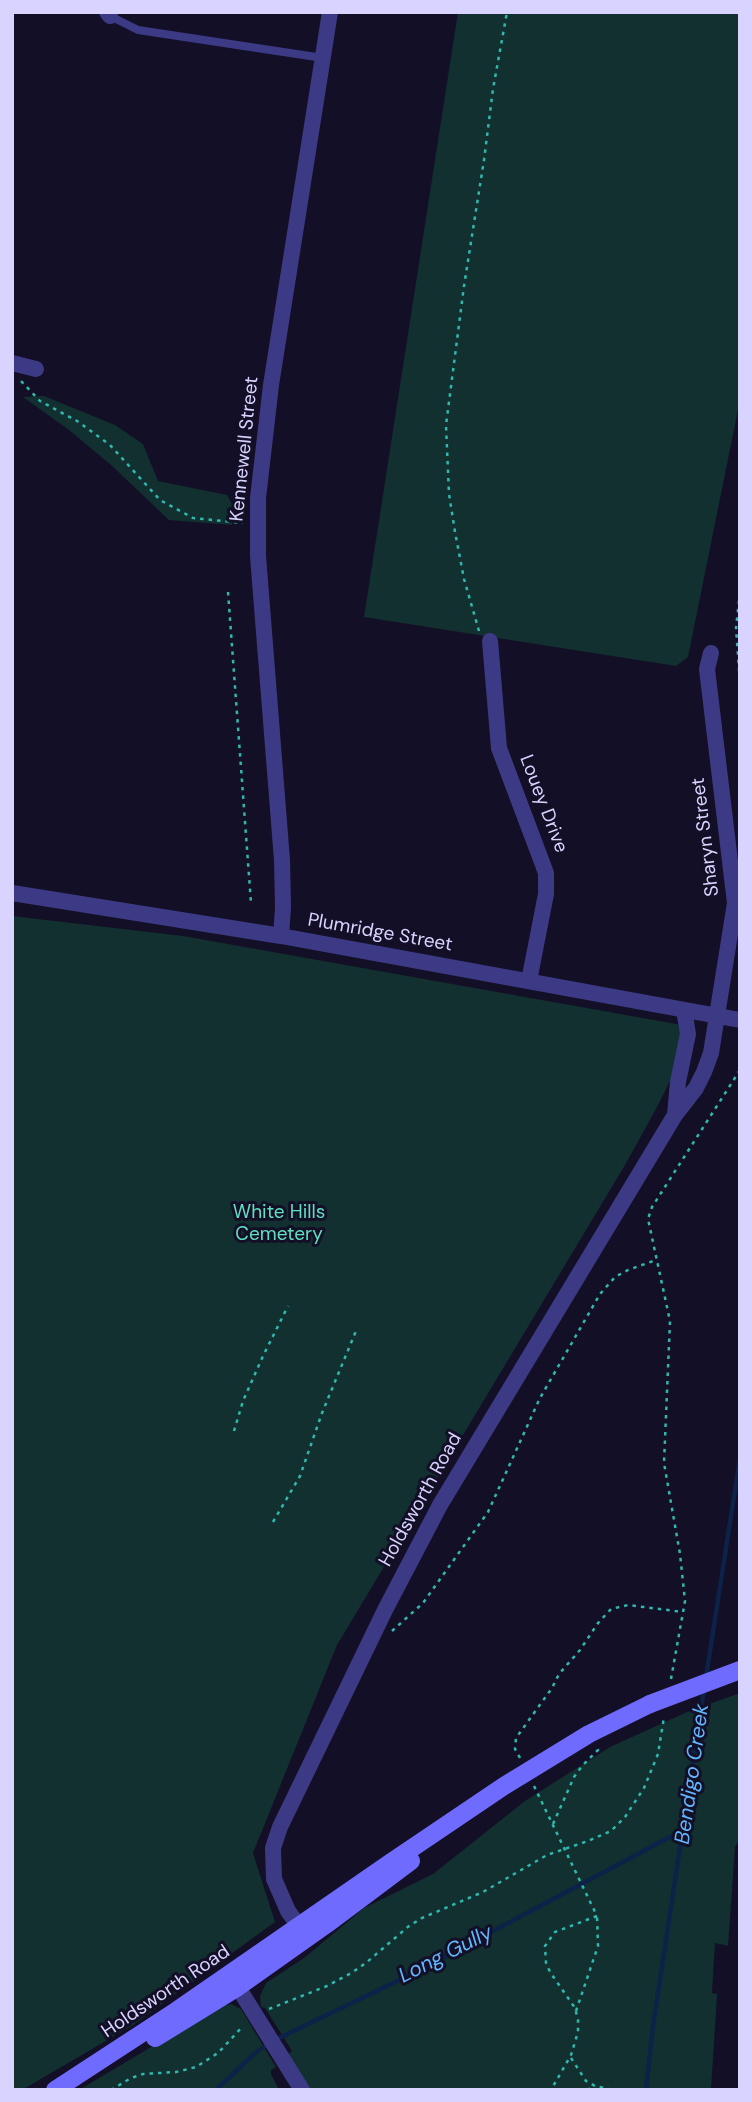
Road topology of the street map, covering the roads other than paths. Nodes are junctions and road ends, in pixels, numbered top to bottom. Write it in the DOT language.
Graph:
graph roads {
  1 [pos="330,12"];
  2 [pos="108,14"];
  3 [pos="323,58"];
  4 [pos="15,364"];
  5 [pos="36,369"];
  6 [pos="485,638"];
  7 [pos="711,653"];
  8 [pos="12,893"];
  9 [pos="281,936"];
  10 [pos="529,981"];
  11 [pos="684,1010"];
  12 [pos="718,1017"];
  13 [pos="740,1020"];
  14 [pos="675,1115"];
  15 [pos="740,1670"];
  16 [pos="302,1932"];
  17 [pos="234,1980"];
  18 [pos="57,2090"];
  19 [pos="302,2090"];
  1 -- 3 [label="street, Kennewell Street"];
  2 -- 3 [label="lane"];
  3 -- 9 [label="street, Kennewell Street"];
  4 -- 5 [label="street"];
  6 -- 10 [label="street, Louey Drive"];
  7 -- 12 [label="street, Sharyn Street"];
  8 -- 9 [label="street, Plumridge Street"];
  9 -- 10 [label="street, Plumridge Street"];
  10 -- 11 [label="street, Plumridge Street"];
  11 -- 12 [label="street, Plumridge Street"];
  11 -- 14 [label="street, Holdsworth Road"];
  12 -- 13 [label="street, Plumridge Street"];
  12 -- 14 [label="street, Holdsworth Road"];
  14 -- 16 [label="street, Holdsworth Road"];
  15 -- 16 [label="main road, Holdsworth Road, bridge"];
  16 -- 17 [label="main road, Holdsworth Road"];
  17 -- 18 [label="main road, Holdsworth Road"];
  17 -- 19 [label="street"];
}
